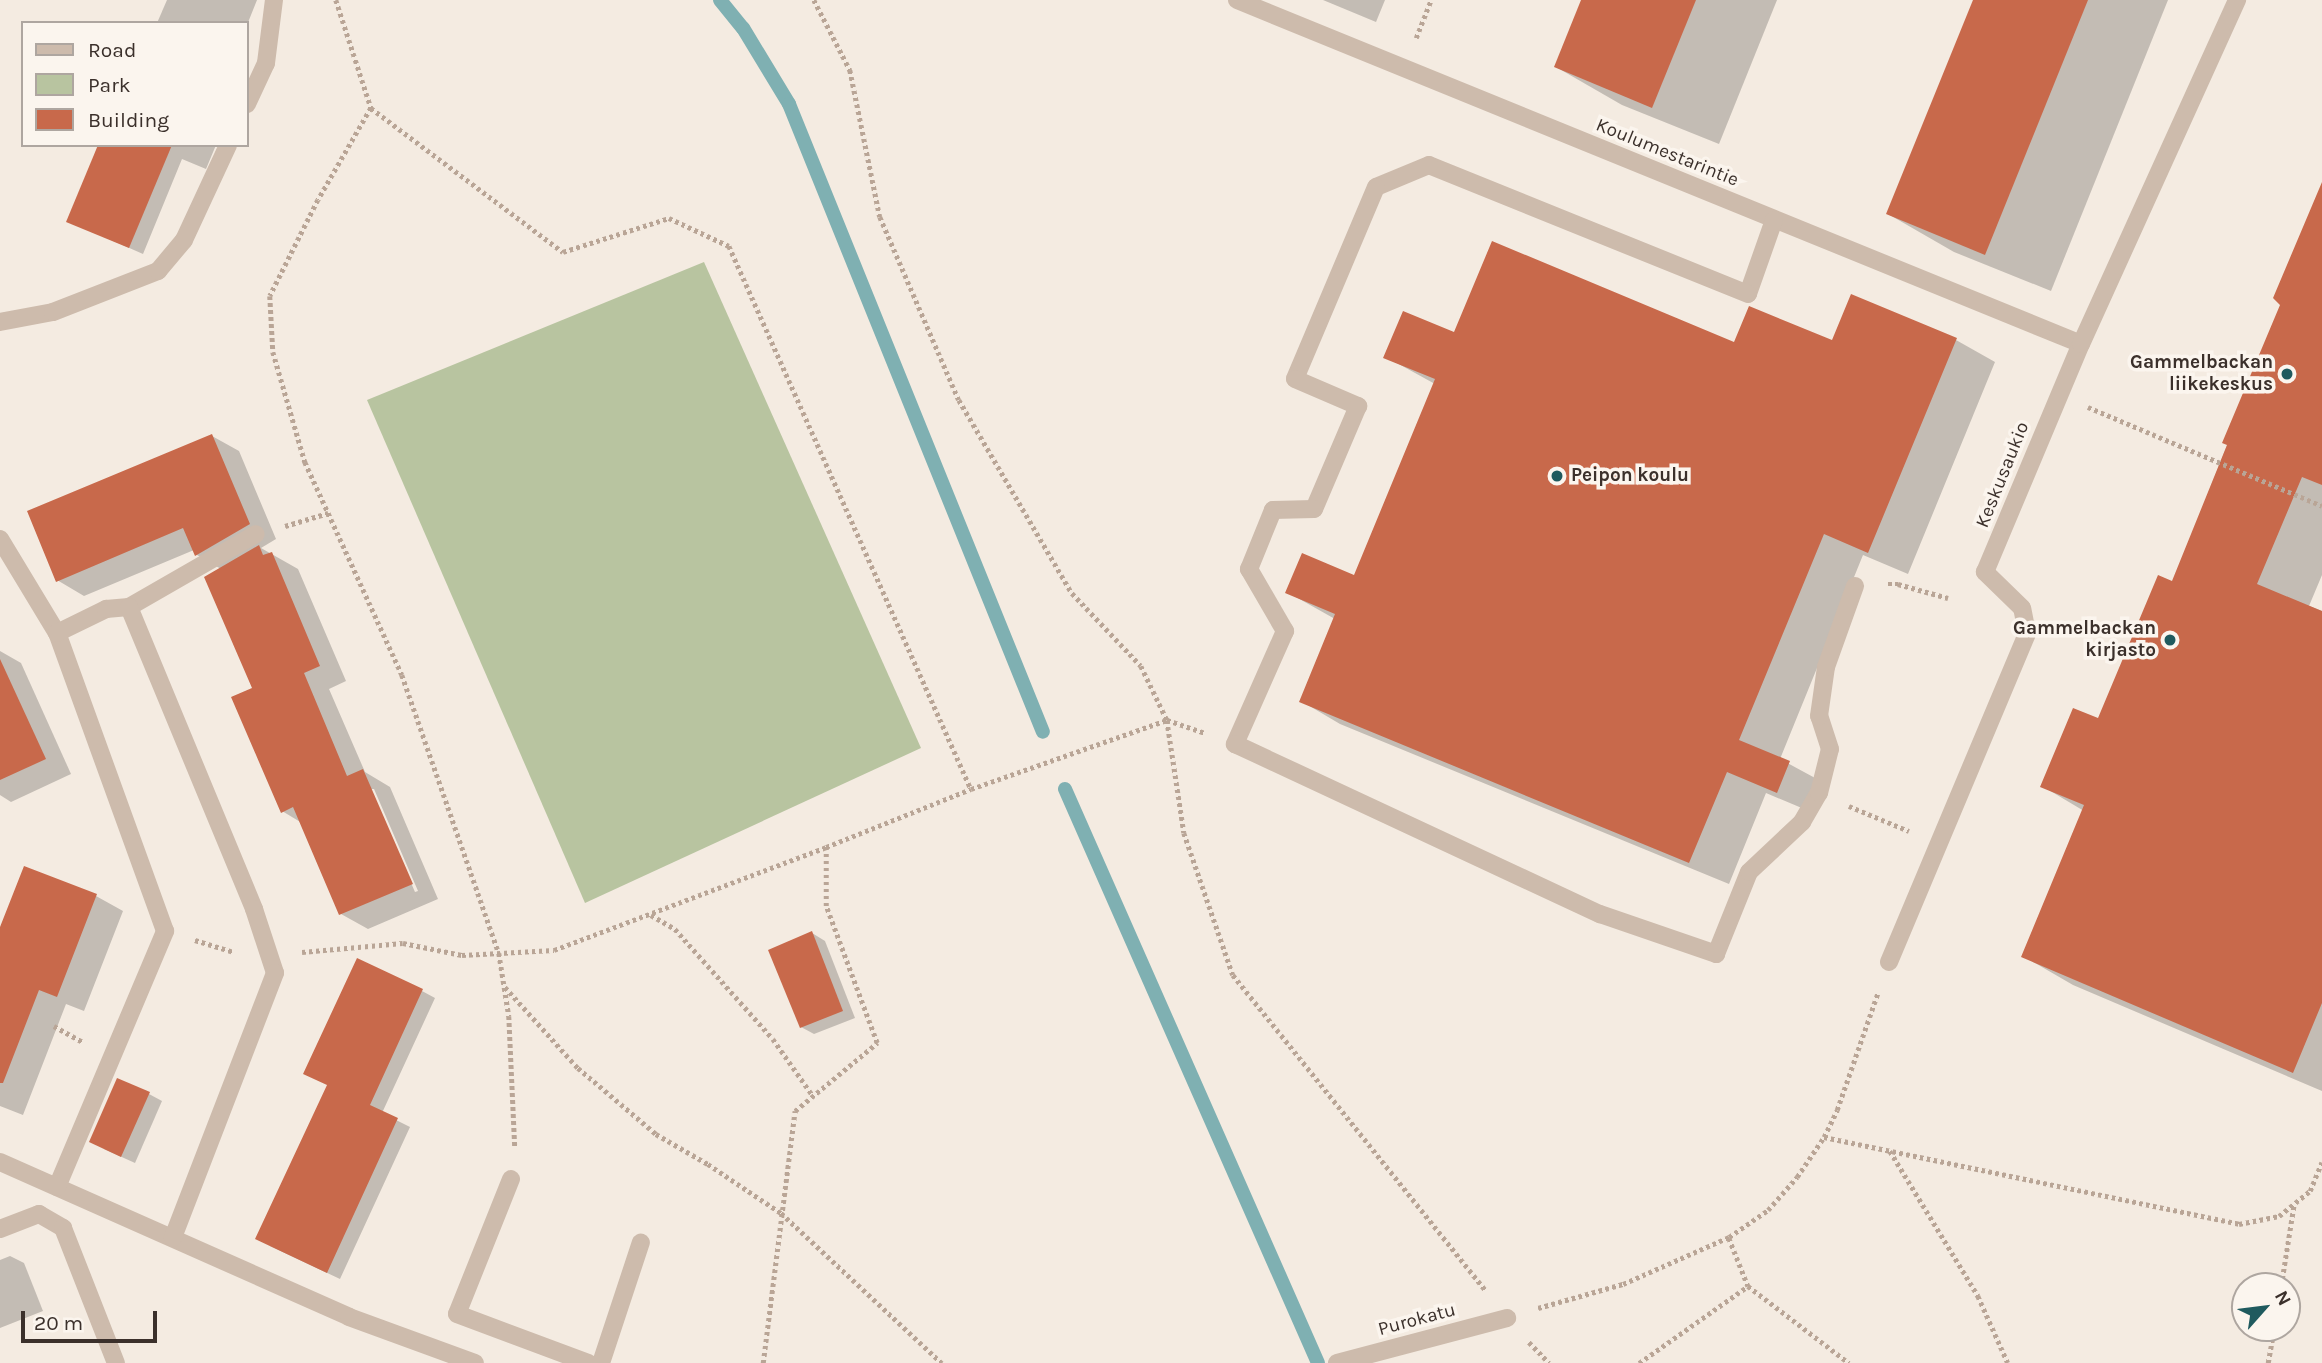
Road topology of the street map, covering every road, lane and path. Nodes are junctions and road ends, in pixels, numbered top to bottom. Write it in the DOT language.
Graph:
graph roads {
  1 [pos="274,0"];
  2 [pos="336,0"];
  3 [pos="814,0"];
  4 [pos="1237,0"];
  5 [pos="1431,0"];
  6 [pos="2238,0"];
  7 [pos="1403,68"];
  8 [pos="248,102"];
  9 [pos="371,108"];
  10 [pos="227,147"];
  11 [pos="1774,220"];
  12 [pos="0,321"];
  13 [pos="2081,344"];
  14 [pos="2059,394"];
  15 [pos="2322,506"];
  16 [pos="328,513"];
  17 [pos="256,534"];
  18 [pos="0,539"];
  19 [pos="1855,586"];
  20 [pos="1948,598"];
  21 [pos="129,607"];
  22 [pos="57,634"];
  23 [pos="1167,720"];
  24 [pos="1235,744"];
  25 [pos="971,789"];
  26 [pos="1819,793"];
  27 [pos="1937,842"];
  28 [pos="826,847"];
  29 [pos="651,915"];
  30 [pos="165,931"];
  31 [pos="499,953"];
  32 [pos="1889,962"];
  33 [pos="271,963"];
  34 [pos="505,986"];
  35 [pos="813,1096"];
  36 [pos="1824,1137"];
  37 [pos="1890,1151"];
  38 [pos="0,1162"];
  39 [pos="2322,1162"];
  40 [pos="511,1179"];
  41 [pos="57,1187"];
  42 [pos="2294,1203"];
  43 [pos="780,1213"];
  44 [pos="0,1229"];
  45 [pos="1729,1237"];
  46 [pos="173,1238"];
  47 [pos="640,1242"];
  48 [pos="2283,1272"];
  49 [pos="1748,1286"];
  50 [pos="1507,1318"];
  51 [pos="2272,1342"];
  52 [pos="116,1363"];
  53 [pos="475,1363"];
  54 [pos="588,1363"];
  55 [pos="601,1363"];
  56 [pos="763,1363"];
  57 [pos="942,1363"];
  58 [pos="1337,1363"];
  59 [pos="1549,1363"];
  60 [pos="1639,1363"];
  61 [pos="1849,1363"];
  62 [pos="2008,1363"];
  63 [pos="2268,1363"];
  1 -- 8 [label="street"];
  2 -- 9 [label="path"];
  3 -- 23 [label="path"];
  4 -- 7 [label="street, Koulumestarintie"];
  5 -- 7 [label="path"];
  6 -- 13 [label="street, Keskusaukio"];
  7 -- 11 [label="street, Koulumestarintie"];
  9 -- 16 [label="path"];
  9 -- 25 [label="path"];
  10 -- 12 [label="street"];
  11 -- 13 [label="street, Koulumestarintie"];
  11 -- 24 [label="street"];
  13 -- 14 [label="street, Keskusaukio"];
  14 -- 15 [label="path"];
  14 -- 27 [label="street, Keskusaukio"];
  16 -- 17 [label="path"];
  16 -- 31 [label="path"];
  17 -- 21 [label="street"];
  18 -- 22 [label="street"];
  19 -- 20 [label="path"];
  19 -- 26 [label="street"];
  21 -- 22 [label="street"];
  21 -- 33 [label="street"];
  22 -- 30 [label="street"];
  23 -- 24 [label="path"];
  23 -- 25 [label="path"];
  23 -- 50 [label="path"];
  24 -- 26 [label="street"];
  25 -- 28 [label="path"];
  26 -- 27 [label="path"];
  27 -- 32 [label="street, Keskusaukio"];
  28 -- 29 [label="path"];
  28 -- 35 [label="path"];
  29 -- 31 [label="path"];
  29 -- 35 [label="path"];
  30 -- 33 [label="path"];
  30 -- 41 [label="street"];
  31 -- 33 [label="path"];
  31 -- 34 [label="path"];
  32 -- 36 [label="path"];
  33 -- 46 [label="street"];
  34 -- 40 [label="path"];
  34 -- 43 [label="path"];
  35 -- 43 [label="path"];
  36 -- 37 [label="path"];
  36 -- 45 [label="path"];
  37 -- 42 [label="path"];
  37 -- 62 [label="path"];
  38 -- 41 [label="street"];
  39 -- 42 [label="path"];
  40 -- 54 [label="street"];
  41 -- 46 [label="street"];
  42 -- 48 [label="path"];
  43 -- 56 [label="path"];
  43 -- 57 [label="path"];
  44 -- 52 [label="street"];
  45 -- 49 [label="path"];
  45 -- 50 [label="path"];
  46 -- 53 [label="street"];
  47 -- 55 [label="street"];
  49 -- 60 [label="path"];
  49 -- 61 [label="path"];
  50 -- 58 [label="street, Purokatu"];
  50 -- 59 [label="path"];
  51 -- 63 [label="path"];
}
